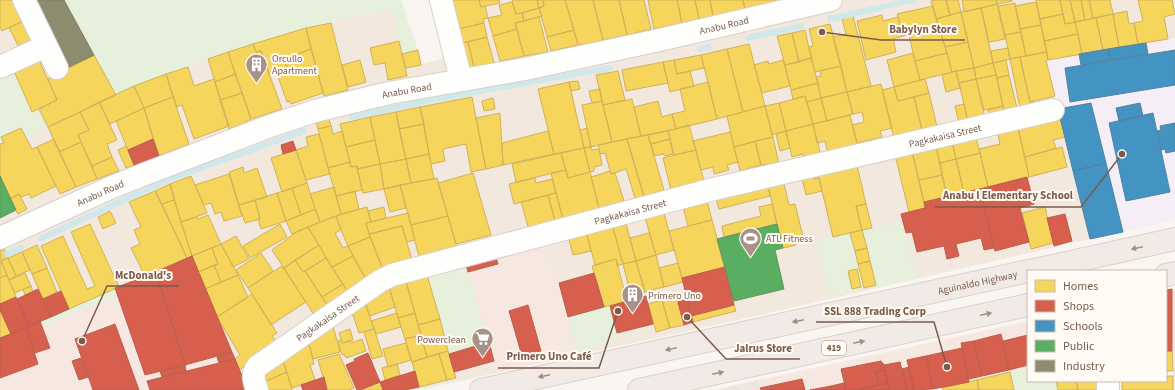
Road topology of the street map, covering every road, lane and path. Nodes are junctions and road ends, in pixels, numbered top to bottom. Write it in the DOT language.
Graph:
graph roads {
  1 [pos="24,0"];
  2 [pos="441,0"];
  3 [pos="831,0"];
  4 [pos="46,46"];
  5 [pos="0,67"];
  6 [pos="57,68"];
  7 [pos="461,80"];
  8 [pos="1053,110"];
  9 [pos="0,238"];
  10 [pos="1175,240"];
  11 [pos="1034,270"];
  12 [pos="1027,271"];
  13 [pos="1027,305"];
  14 [pos="257,390"];
  15 [pos="481,390"];
  16 [pos="639,390"];
  1 -- 4 [label="street"];
  2 -- 7 [label="street"];
  3 -- 7 [label="street, Anabu Road"];
  4 -- 5 [label="street"];
  4 -- 6 [label="street"];
  7 -- 9 [label="street, Anabu Road"];
  8 -- 14 [label="street, Pagkakaisa Street"];
  10 -- 11 [label="highway, Aguinaldo Highway, one-way"];
  12 -- 15 [label="highway, Aguinaldo Highway, one-way"];
  16 -- 13 [label="highway, 419, one-way"];
}
